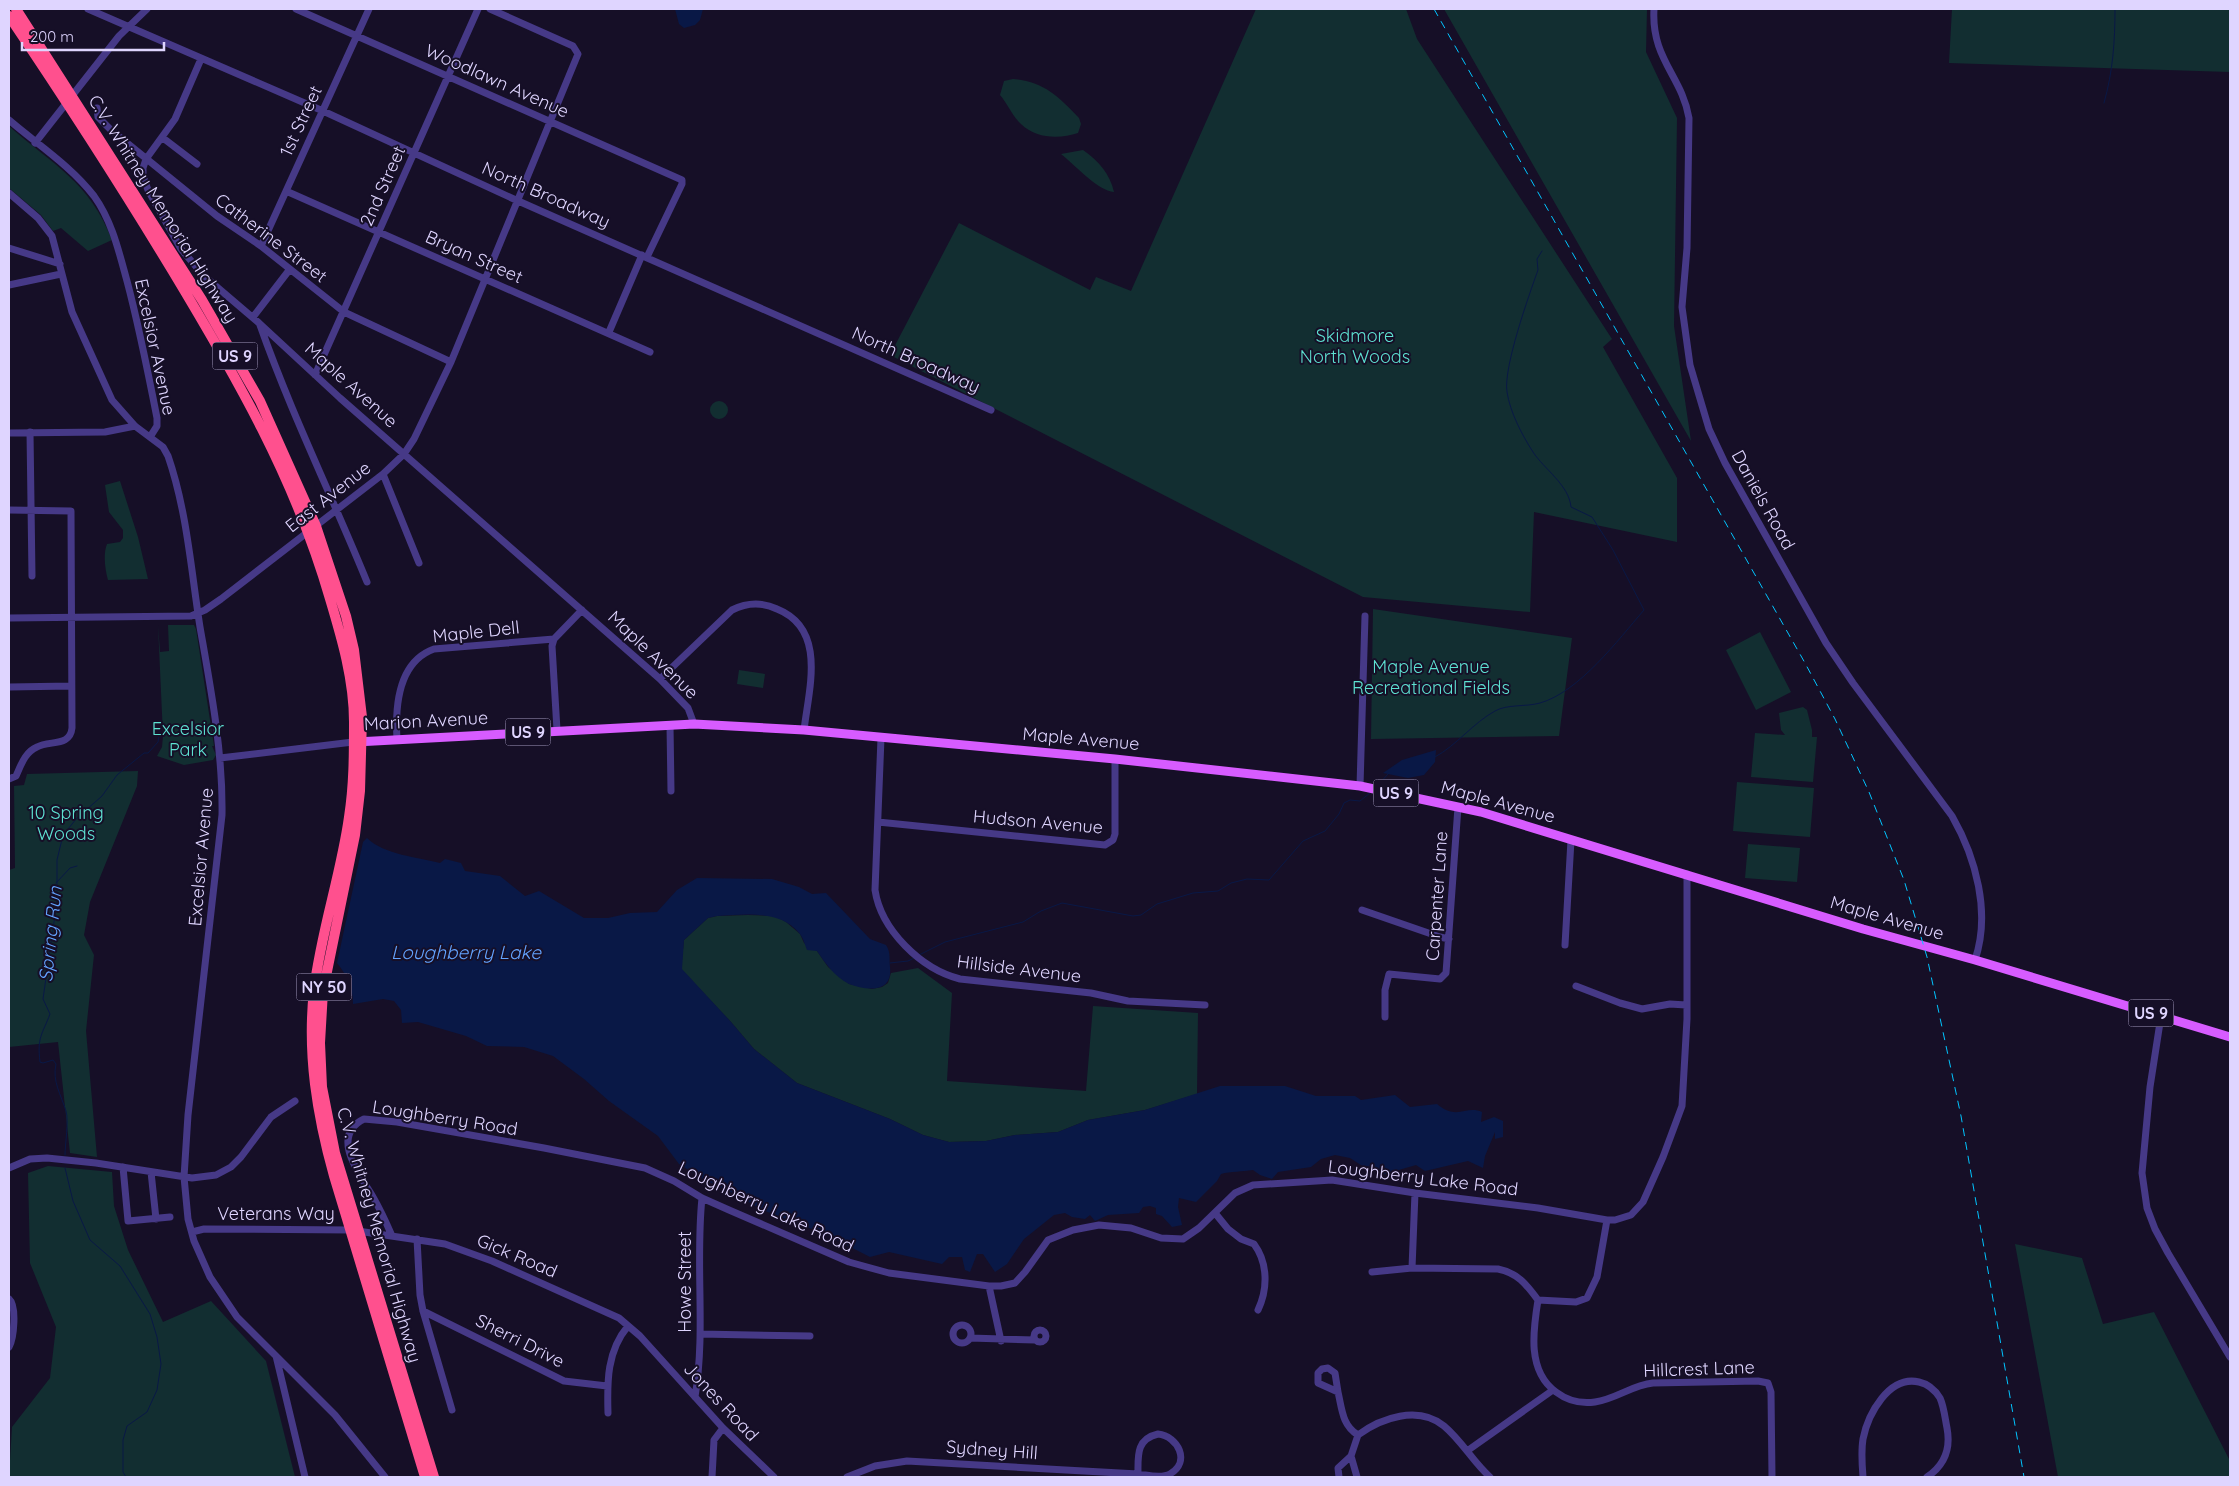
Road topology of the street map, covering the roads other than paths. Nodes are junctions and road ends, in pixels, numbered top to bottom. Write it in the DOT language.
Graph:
graph roads {
  1 [pos="16,9"];
  2 [pos="88,9"];
  3 [pos="148,9"];
  4 [pos="296,9"];
  5 [pos="369,9"];
  6 [pos="478,9"];
  7 [pos="490,9"];
  8 [pos="1654,9"];
  9 [pos="9,16"];
  10 [pos="128,27"];
  11 [pos="358,35"];
  12 [pos="202,59"];
  13 [pos="449,75"];
  14 [pos="70,101"];
  15 [pos="97,108"];
  16 [pos="323,111"];
  17 [pos="9,120"];
  18 [pos="549,122"];
  19 [pos="163,138"];
  20 [pos="35,143"];
  21 [pos="414,153"];
  22 [pos="146,159"];
  23 [pos="197,164"];
  24 [pos="286,190"];
  25 [pos="9,193"];
  26 [pos="516,200"];
  27 [pos="379,231"];
  28 [pos="261,246"];
  29 [pos="9,248"];
  30 [pos="645,256"];
  31 [pos="60,264"];
  32 [pos="290,269"];
  33 [pos="61,274"];
  34 [pos="485,277"];
  35 [pos="9,286"];
  36 [pos="344,312"];
  37 [pos="253,317"];
  38 [pos="259,323"];
  39 [pos="609,332"];
  40 [pos="650,352"];
  41 [pos="450,362"];
  42 [pos="315,375"];
  43 [pos="991,410"];
  44 [pos="135,426"];
  45 [pos="30,432"];
  46 [pos="9,433"];
  47 [pos="150,437"];
  48 [pos="404,454"];
  49 [pos="382,474"];
  50 [pos="338,509"];
  51 [pos="9,510"];
  52 [pos="31,510"];
  53 [pos="312,529"];
  54 [pos="419,563"];
  55 [pos="32,576"];
  56 [pos="367,582"];
  57 [pos="582,610"];
  58 [pos="199,613"];
  59 [pos="1365,616"];
  60 [pos="9,618"];
  61 [pos="72,618"];
  62 [pos="554,639"];
  63 [pos="660,679"];
  64 [pos="71,686"];
  65 [pos="9,687"];
  66 [pos="694,724"];
  67 [pos="670,725"];
  68 [pos="557,730"];
  69 [pos="804,730"];
  70 [pos="881,738"];
  71 [pos="397,739"];
  72 [pos="358,742"];
  73 [pos="220,758"];
  74 [pos="1115,759"];
  75 [pos="9,779"];
  76 [pos="1360,786"];
  77 [pos="671,791"];
  78 [pos="1458,806"];
  79 [pos="878,822"];
  80 [pos="1571,840"];
  81 [pos="1687,874"];
  82 [pos="1362,910"];
  83 [pos="1450,939"];
  84 [pos="1565,945"];
  85 [pos="1975,960"];
  86 [pos="1576,986"];
  87 [pos="1205,1005"];
  88 [pos="1686,1005"];
  89 [pos="2161,1016"];
  90 [pos="1385,1017"];
  91 [pos="2230,1037"];
  92 [pos="294,1101"];
  93 [pos="124,1167"];
  94 [pos="9,1168"];
  95 [pos="151,1172"];
  96 [pos="654,1172"];
  97 [pos="184,1177"];
  98 [pos="1415,1193"];
  99 [pos="702,1198"];
  100 [pos="1215,1213"];
  101 [pos="170,1217"];
  102 [pos="156,1219"];
  103 [pos="1607,1220"];
  104 [pos="356,1231"];
  105 [pos="192,1232"];
  106 [pos="392,1236"];
  107 [pos="417,1239"];
  108 [pos="1412,1268"];
  109 [pos="1372,1272"];
  110 [pos="989,1286"];
  111 [pos="10,1300"];
  112 [pos="1538,1300"];
  113 [pos="1258,1310"];
  114 [pos="423,1311"];
  115 [pos="628,1326"];
  116 [pos="700,1334"];
  117 [pos="810,1336"];
  118 [pos="970,1338"];
  119 [pos="1035,1340"];
  120 [pos="1001,1341"];
  121 [pos="648,1345"];
  122 [pos="9,1346"];
  123 [pos="276,1355"];
  124 [pos="2230,1357"];
  125 [pos="607,1386"];
  126 [pos="1554,1390"];
  127 [pos="1338,1392"];
  128 [pos="695,1397"];
  129 [pos="452,1410"];
  130 [pos="608,1413"];
  131 [pos="723,1428"];
  132 [pos="1358,1435"];
  133 [pos="1467,1451"];
  134 [pos="1350,1456"];
  135 [pos="1138,1474"];
  136 [pos="305,1477"];
  137 [pos="385,1477"];
  138 [pos="425,1477"];
  139 [pos="434,1477"];
  140 [pos="712,1477"];
  141 [pos="774,1477"];
  142 [pos="847,1477"];
  143 [pos="1340,1477"];
  144 [pos="1357,1477"];
  145 [pos="1490,1477"];
  146 [pos="1772,1477"];
  147 [pos="1863,1477"];
  148 [pos="1927,1477"];
  1 -- 14 [label="highway, C.V. Whitney Memorial Highway / US 9"];
  2 -- 10 [label="street, North Broadway"];
  3 -- 10 [label="street"];
  4 -- 11 [label="street, Woodlawn Avenue"];
  5 -- 11 [label="street, 1st Street"];
  6 -- 13 [label="street, 2nd Street"];
  7 -- 18 [label="street, East Avenue"];
  8 -- 85 [label="street, Daniels Road"];
  9 -- 14 [label="highway, C.V. Whitney Memorial Highway / US 9"];
  10 -- 12 [label="street, North Broadway"];
  10 -- 14 [label="street"];
  11 -- 13 [label="street, Woodlawn Avenue"];
  11 -- 16 [label="street, 1st Street"];
  12 -- 16 [label="street, North Broadway"];
  12 -- 19 [label="street"];
  13 -- 18 [label="street, Woodlawn Avenue"];
  13 -- 21 [label="street, 2nd Street"];
  14 -- 20 [label="street"];
  14 -- 53 [label="highway, C.V. Whitney Memorial Highway / US 9"];
  15 -- 22 [label="street, Catherine Street"];
  16 -- 21 [label="street, North Broadway"];
  16 -- 24 [label="street, 1st Street"];
  17 -- 20 [label="street"];
  18 -- 26 [label="street, East Avenue"];
  18 -- 30 [label="street, Woodlawn Avenue"];
  19 -- 22 [label="street"];
  19 -- 23 [label="street"];
  20 -- 47 [label="street, Excelsior Avenue"];
  21 -- 26 [label="street, North Broadway"];
  21 -- 27 [label="street, 2nd Street"];
  22 -- 28 [label="street, Catherine Street"];
  22 -- 37 [label="street, Maple Avenue"];
  24 -- 27 [label="street, Bryan Street"];
  24 -- 28 [label="street, 1st Street"];
  25 -- 31 [label="street"];
  26 -- 30 [label="street, North Broadway"];
  26 -- 34 [label="street, East Avenue"];
  27 -- 34 [label="street, Bryan Street"];
  27 -- 36 [label="street, 2nd Street"];
  28 -- 32 [label="street, Catherine Street"];
  29 -- 31 [label="street"];
  30 -- 39 [label="street"];
  30 -- 43 [label="street, North Broadway"];
  31 -- 33 [label="street"];
  32 -- 36 [label="street, Catherine Street"];
  32 -- 37 [label="street"];
  33 -- 35 [label="street"];
  33 -- 44 [label="street"];
  34 -- 39 [label="street, Bryan Street"];
  34 -- 41 [label="street, East Avenue"];
  36 -- 41 [label="street, Catherine Street"];
  36 -- 42 [label="street, 2nd Street"];
  37 -- 38 [label="street, Maple Avenue"];
  38 -- 42 [label="street, Maple Avenue"];
  38 -- 50 [label="street"];
  39 -- 40 [label="street, Bryan Street"];
  41 -- 48 [label="street, East Avenue"];
  42 -- 48 [label="street, Maple Avenue"];
  44 -- 45 [label="street"];
  44 -- 47 [label="street"];
  45 -- 46 [label="street"];
  45 -- 52 [label="street"];
  47 -- 58 [label="street, Excelsior Avenue"];
  48 -- 49 [label="street, East Avenue"];
  48 -- 57 [label="street, Maple Avenue"];
  49 -- 50 [label="street, East Avenue"];
  49 -- 54 [label="street"];
  50 -- 53 [label="street, East Avenue"];
  50 -- 56 [label="street"];
  51 -- 52 [label="street"];
  52 -- 55 [label="street"];
  52 -- 61 [label="street"];
  53 -- 58 [label="street, East Avenue"];
  53 -- 72 [label="highway, C.V. Whitney Memorial Highway / US 9"];
  57 -- 62 [label="street"];
  57 -- 63 [label="street, Maple Avenue"];
  58 -- 61 [label="street, East Avenue"];
  58 -- 73 [label="street, Excelsior Avenue"];
  59 -- 76 [label="street"];
  60 -- 61 [label="street, East Avenue"];
  61 -- 64 [label="street"];
  62 -- 68 [label="street"];
  62 -- 71 [label="street, Maple Dell"];
  63 -- 66 [label="street, Maple Avenue"];
  63 -- 69 [label="street"];
  64 -- 65 [label="street"];
  64 -- 75 [label="street"];
  66 -- 67 [label="main road, Marion Avenue / US 9"];
  66 -- 69 [label="main road, Maple Avenue / US 9"];
  67 -- 68 [label="main road, Marion Avenue / US 9"];
  67 -- 77 [label="street"];
  68 -- 71 [label="main road, Marion Avenue / US 9"];
  69 -- 70 [label="main road, Maple Avenue / US 9"];
  70 -- 74 [label="main road, Maple Avenue / US 9"];
  70 -- 79 [label="street, Hillside Avenue"];
  71 -- 72 [label="main road, Marion Avenue / US 9"];
  72 -- 73 [label="street, Marion Avenue"];
  72 -- 104 [label="highway, C.V. Whitney Memorial Highway / NY 50"];
  73 -- 97 [label="street, Excelsior Avenue"];
  74 -- 76 [label="main road, Maple Avenue / US 9"];
  74 -- 79 [label="street, Hudson Avenue"];
  76 -- 78 [label="main road, Maple Avenue / US 9"];
  78 -- 80 [label="main road, Maple Avenue / US 9"];
  78 -- 83 [label="street, Carpenter Lane"];
  79 -- 87 [label="street, Hillside Avenue"];
  80 -- 81 [label="main road, Maple Avenue / US 9"];
  80 -- 84 [label="street"];
  81 -- 85 [label="main road, Maple Avenue / US 9"];
  81 -- 88 [label="street, Loughberry Lake Road"];
  82 -- 83 [label="street"];
  83 -- 90 [label="street, Carpenter Lane"];
  85 -- 89 [label="main road, Maple Avenue / US 9"];
  86 -- 88 [label="street"];
  88 -- 103 [label="street, Loughberry Lake Road"];
  89 -- 91 [label="main road, Maple Avenue / US 9"];
  89 -- 124 [label="street"];
  92 -- 97 [label="street"];
  93 -- 94 [label="street"];
  93 -- 95 [label="street"];
  93 -- 102 [label="street"];
  95 -- 97 [label="street"];
  95 -- 102 [label="street"];
  96 -- 99 [label="street, Loughberry Lake Road"];
  96 -- 106 [label="street, Loughberry Road"];
  97 -- 105 [label="street, Excelsior Avenue"];
  98 -- 100 [label="street, Loughberry Lake Road"];
  98 -- 103 [label="street, Loughberry Lake Road"];
  98 -- 108 [label="street"];
  99 -- 110 [label="street, Loughberry Lake Road"];
  99 -- 116 [label="street, Howe Street"];
  100 -- 110 [label="street, Loughberry Lake Road"];
  100 -- 113 [label="street"];
  101 -- 102 [label="street"];
  103 -- 112 [label="street"];
  104 -- 105 [label="street, Veterans Way"];
  104 -- 106 [label="street, Gick Road"];
  104 -- 138 [label="highway, C.V. Whitney Memorial Highway / NY 50"];
  104 -- 139 [label="highway, C.V. Whitney Memorial Highway / NY 50"];
  105 -- 123 [label="street, Excelsior Avenue"];
  106 -- 107 [label="street, Gick Road"];
  107 -- 114 [label="street"];
  107 -- 115 [label="street, Gick Road"];
  108 -- 109 [label="street"];
  108 -- 112 [label="street"];
  110 -- 120 [label="street"];
  111 -- 122 [label="street"];
  112 -- 126 [label="street, Hillcrest Lane"];
  114 -- 125 [label="street, Sherri Drive"];
  114 -- 129 [label="street"];
  115 -- 121 [label="street, Gick Road"];
  115 -- 125 [label="street"];
  116 -- 117 [label="street"];
  116 -- 128 [label="street, Howe Street"];
  118 -- 120 [label="street"];
  119 -- 120 [label="street"];
  121 -- 128 [label="street, Jones Road"];
  123 -- 136 [label="street"];
  123 -- 137 [label="street, Excelsior Avenue"];
  125 -- 130 [label="street"];
  126 -- 133 [label="street"];
  126 -- 146 [label="street, Hillcrest Lane"];
  127 -- 132 [label="street"];
  128 -- 131 [label="street, Jones Road"];
  131 -- 140 [label="street"];
  131 -- 141 [label="street, Jones Road"];
  132 -- 133 [label="street"];
  132 -- 134 [label="street"];
  133 -- 145 [label="street"];
  134 -- 143 [label="street"];
  134 -- 144 [label="street"];
  135 -- 135 [label="street, Sydney Hill"];
  135 -- 142 [label="street, Sydney Hill"];
  147 -- 148 [label="street"];
}
